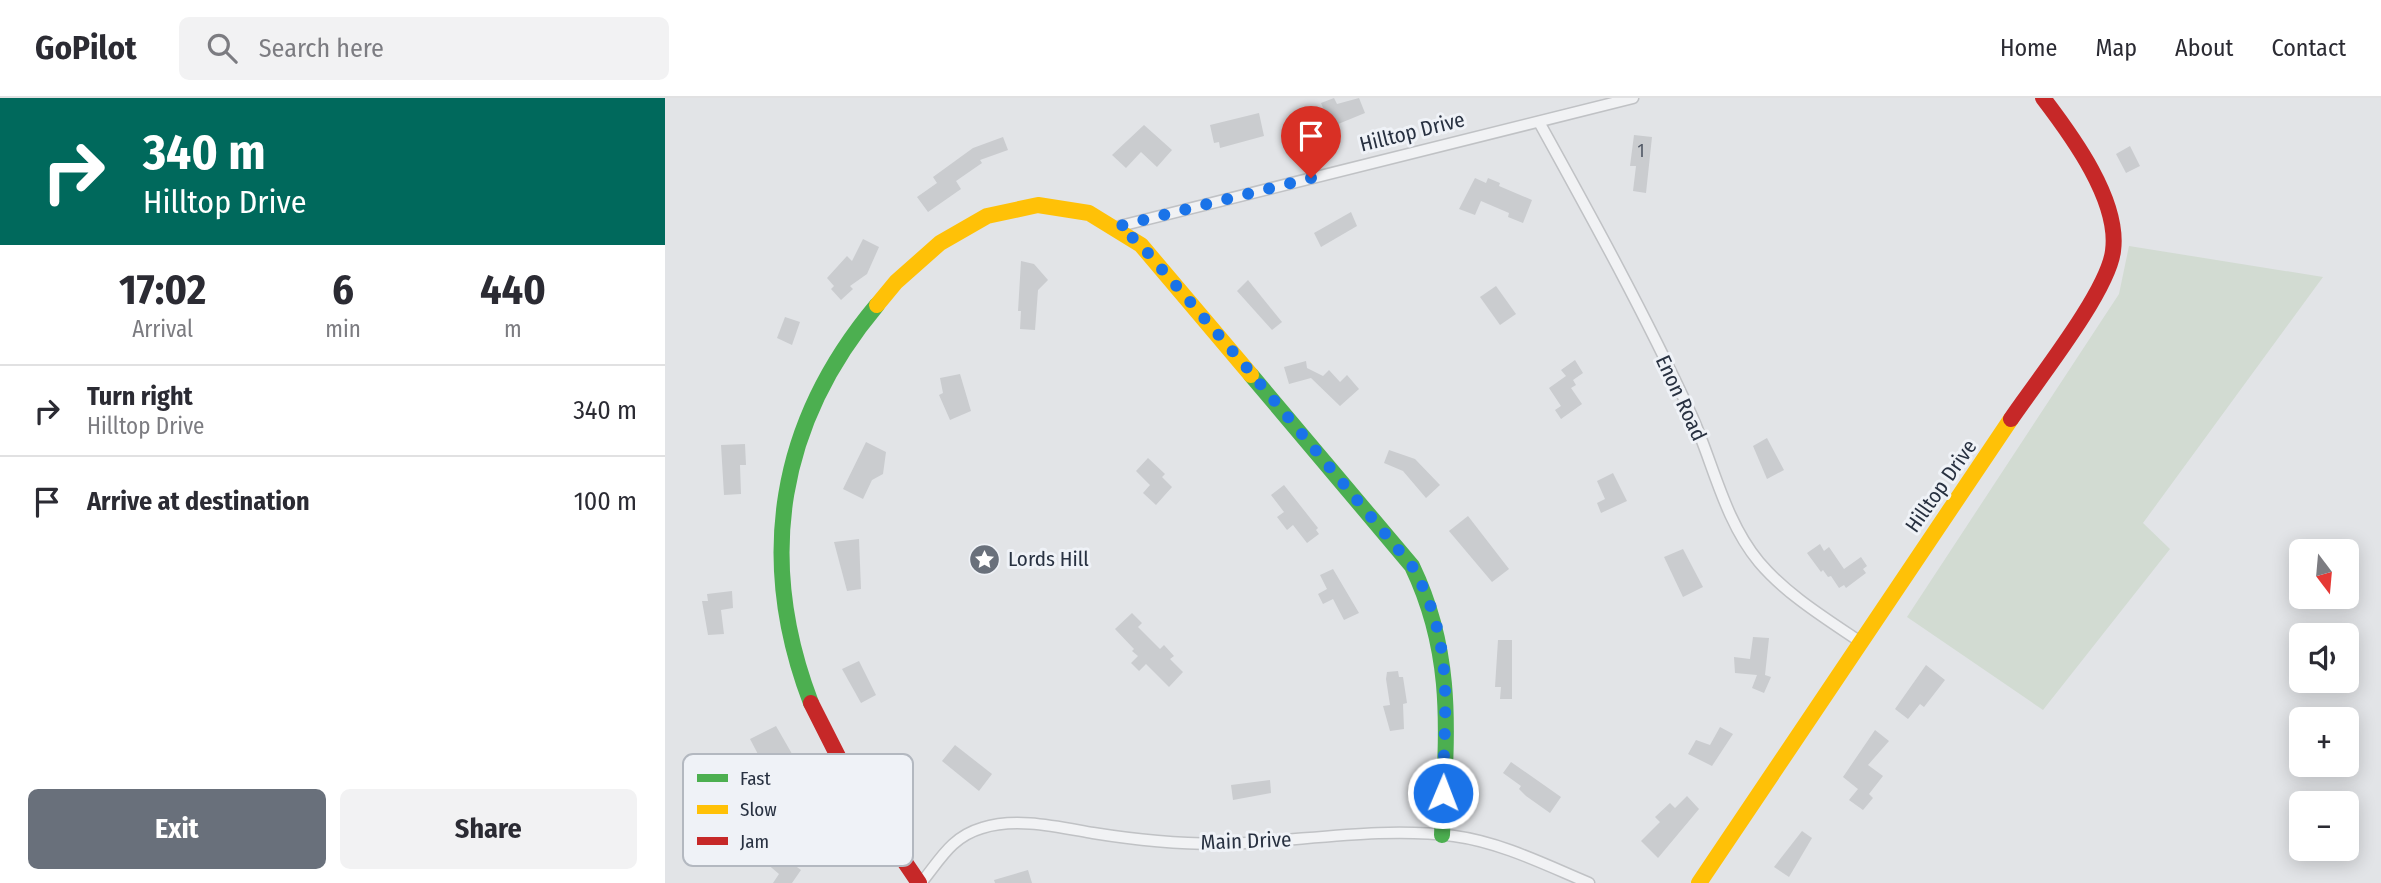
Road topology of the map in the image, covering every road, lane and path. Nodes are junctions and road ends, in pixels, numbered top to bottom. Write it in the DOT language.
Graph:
graph roads {
  1 [pos="1633,98"];
  2 [pos="2043,98"];
  3 [pos="1539,122"];
  4 [pos="1119,226"];
  5 [pos="1859,641"];
  6 [pos="834,754"];
  7 [pos="1442,835"];
  8 [pos="909,866"];
  9 [pos="920,883"];
  10 [pos="1589,883"];
  11 [pos="1699,883"];
  1 -- 3 [label="street, Hilltop Drive"];
  2 -- 5 [label="street, Hilltop Drive"];
  3 -- 4 [label="street, Hilltop Drive"];
  3 -- 5 [label="street, Enon Road"];
  4 -- 6 [label="street"];
  4 -- 7 [label="street"];
  5 -- 11 [label="street, Hilltop Drive"];
  7 -- 9 [label="street, Main Drive"];
  7 -- 10 [label="street, Main Drive"];
  8 -- 9 [label="street"];
}
